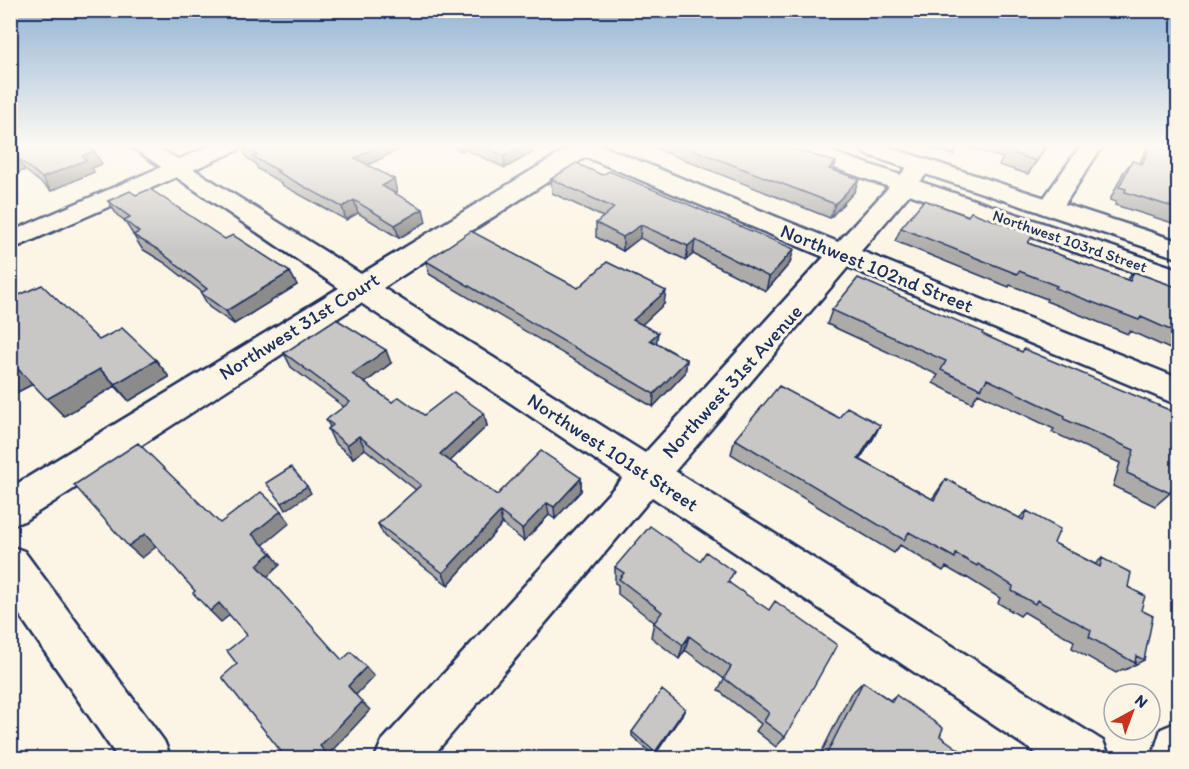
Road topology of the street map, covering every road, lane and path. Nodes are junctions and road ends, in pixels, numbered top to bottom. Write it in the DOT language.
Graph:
graph roads {
  1 [pos="150,181"];
  2 [pos="196,181"];
  3 [pos="528,181"];
  4 [pos="668,181"];
  5 [pos="907,181"];
  6 [pos="930,181"];
  7 [pos="941,181"];
  8 [pos="1068,181"];
  9 [pos="1050,208"];
  10 [pos="10,242"];
  11 [pos="1179,250"];
  12 [pos="845,254"];
  13 [pos="1179,279"];
  14 [pos="361,286"];
  15 [pos="1179,392"];
  16 [pos="647,475"];
  17 [pos="10,509"];
  18 [pos="10,565"];
  19 [pos="1179,746"];
  20 [pos="147,759"];
  21 [pos="399,759"];
  22 [pos="1086,759"];
  23 [pos="1176,759"];
  1 -- 10 [label="street"];
  2 -- 14 [label="street, Northwest 101st Street"];
  3 -- 14 [label="street, Northwest 31st Court"];
  4 -- 12 [label="street, Northwest 102nd Street"];
  5 -- 12 [label="street, Northwest 31st Avenue"];
  6 -- 13 [label="street, Northwest 103rd Street"];
  7 -- 9 [label="street, Northwest 103rd Street"];
  8 -- 9 [label="street"];
  9 -- 11 [label="street, Northwest 103rd Street"];
  12 -- 15 [label="street, Northwest 102nd Street"];
  12 -- 16 [label="street, Northwest 31st Avenue"];
  14 -- 16 [label="street, Northwest 101st Street"];
  14 -- 17 [label="street, Northwest 31st Court"];
  16 -- 21 [label="street, Northwest 31st Avenue"];
  16 -- 22 [label="street, Northwest 101st Street"];
  18 -- 20 [label="street"];
  19 -- 23 [label="street"];
}
